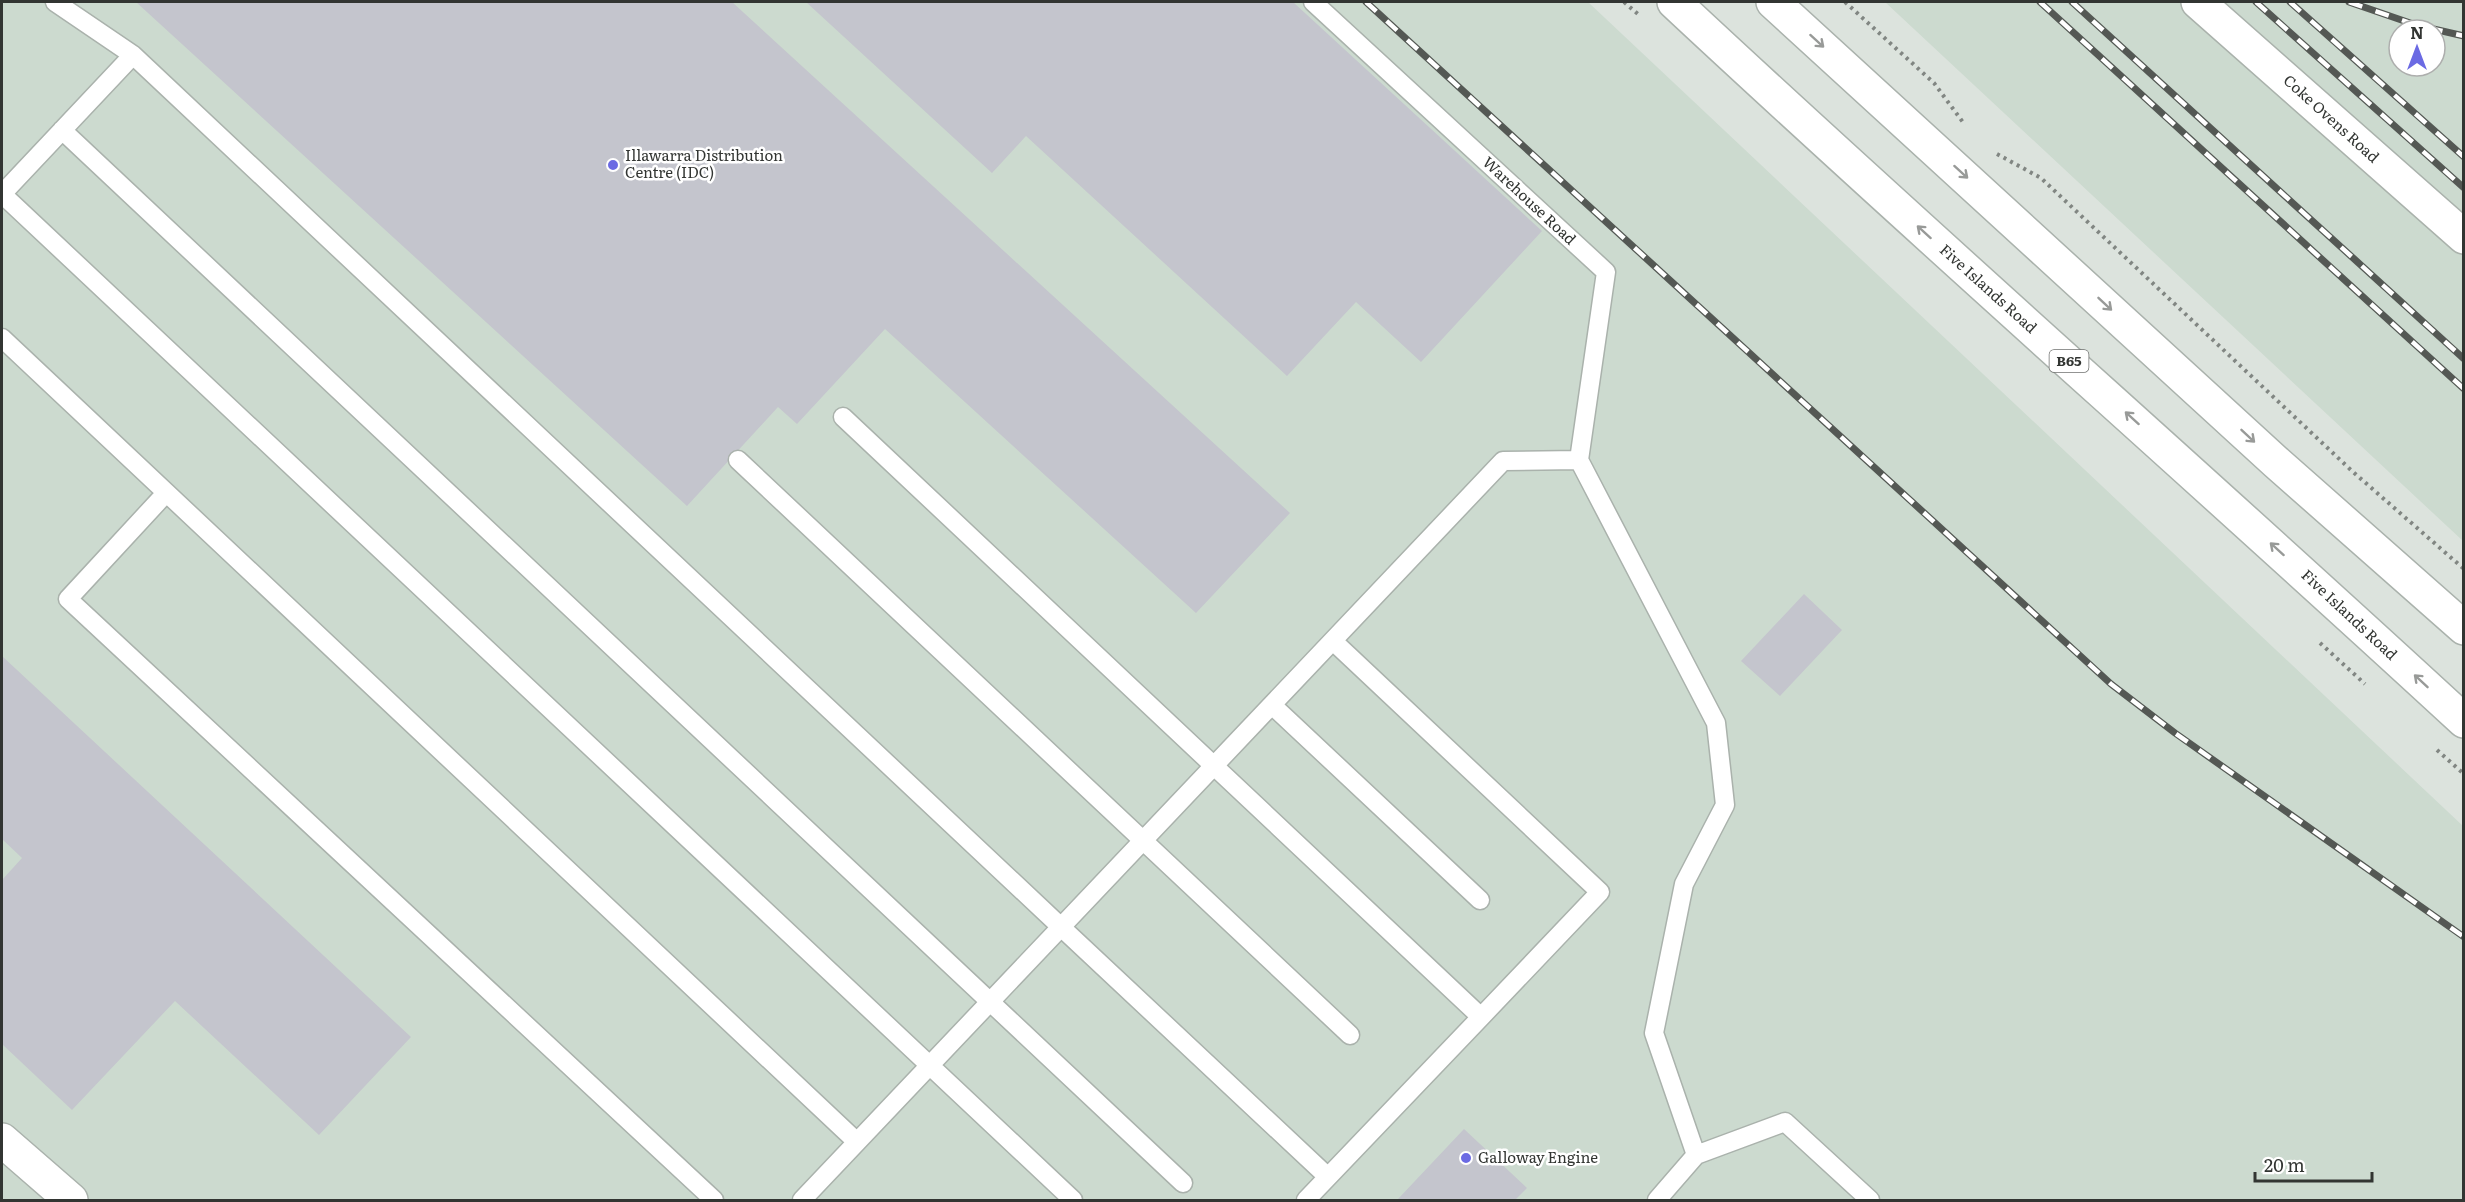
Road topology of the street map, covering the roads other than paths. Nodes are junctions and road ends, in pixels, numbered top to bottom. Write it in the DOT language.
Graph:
graph roads {
  1 [pos="56,2"];
  2 [pos="1313,2"];
  3 [pos="1674,2"];
  4 [pos="1773,2"];
  5 [pos="2198,2"];
  6 [pos="134,55"];
  7 [pos="62,129"];
  8 [pos="2,194"];
  9 [pos="2463,237"];
  10 [pos="2,338"];
  11 [pos="843,417"];
  12 [pos="738,460"];
  13 [pos="1579,460"];
  14 [pos="166,493"];
  15 [pos="2463,628"];
  16 [pos="1333,640"];
  17 [pos="1272,705"];
  18 [pos="2463,721"];
  19 [pos="1214,766"];
  20 [pos="1143,841"];
  21 [pos="1480,900"];
  22 [pos="1061,927"];
  23 [pos="990,1002"];
  24 [pos="1481,1017"];
  25 [pos="1350,1035"];
  26 [pos="929,1066"];
  27 [pos="2,1140"];
  28 [pos="857,1142"];
  29 [pos="1696,1155"];
  30 [pos="1328,1178"];
  31 [pos="1183,1183"];
  32 [pos="71,1200"];
  33 [pos="714,1200"];
  34 [pos="802,1200"];
  35 [pos="1073,1200"];
  36 [pos="1306,1200"];
  37 [pos="1657,1200"];
  38 [pos="1870,1200"];
  1 -- 6 [label="lane"];
  2 -- 13 [label="lane, Warehouse Road"];
  18 -- 3 [label="main road, Five Islands Road / B65, one-way"];
  4 -- 15 [label="main road, one-way"];
  5 -- 9 [label="main road, Coke Ovens Road"];
  6 -- 7 [label="lane"];
  6 -- 22 [label="lane"];
  7 -- 8 [label="lane"];
  7 -- 23 [label="lane"];
  8 -- 26 [label="lane"];
  10 -- 14 [label="lane"];
  11 -- 19 [label="lane"];
  12 -- 20 [label="lane"];
  13 -- 16 [label="lane"];
  13 -- 29 [label="lane"];
  14 -- 28 [label="lane"];
  14 -- 33 [label="lane"];
  16 -- 17 [label="lane"];
  16 -- 24 [label="lane"];
  17 -- 19 [label="lane"];
  17 -- 21 [label="lane"];
  19 -- 20 [label="lane"];
  19 -- 24 [label="lane"];
  20 -- 22 [label="lane"];
  20 -- 25 [label="lane"];
  22 -- 23 [label="lane"];
  22 -- 30 [label="lane"];
  23 -- 26 [label="lane"];
  23 -- 31 [label="lane"];
  24 -- 30 [label="lane"];
  26 -- 28 [label="lane"];
  26 -- 35 [label="lane"];
  27 -- 32 [label="main road"];
  28 -- 34 [label="lane"];
  29 -- 37 [label="lane"];
  29 -- 38 [label="lane"];
  30 -- 36 [label="lane"];
}
